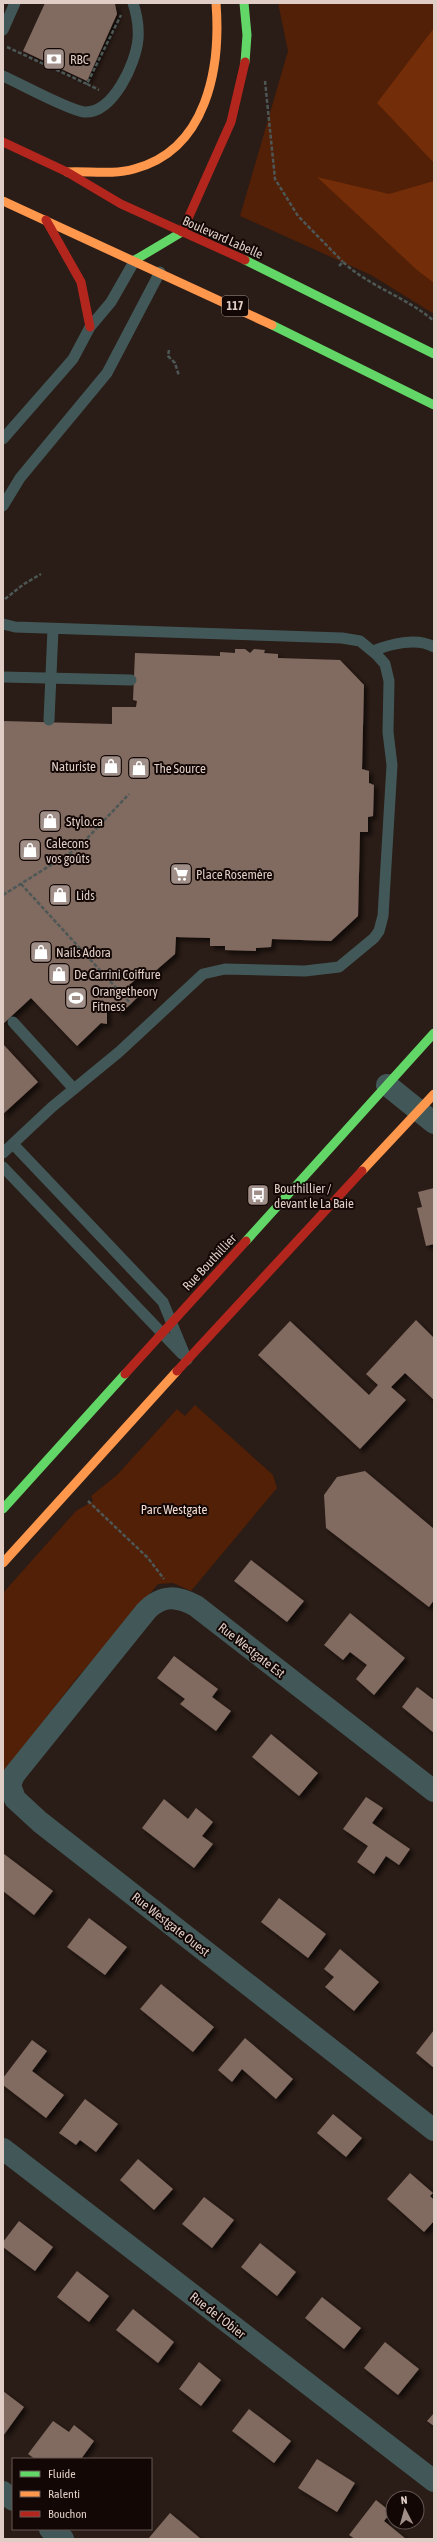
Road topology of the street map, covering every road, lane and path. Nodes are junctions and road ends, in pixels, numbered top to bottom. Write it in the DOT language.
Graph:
graph roads {
  1 [pos="15,3"];
  2 [pos="132,3"];
  3 [pos="216,3"];
  4 [pos="244,3"];
  5 [pos="119,16"];
  6 [pos="3,30"];
  7 [pos="7,47"];
  8 [pos="264,75"];
  9 [pos="3,76"];
  10 [pos="3,142"];
  11 [pos="68,172"];
  12 [pos="3,201"];
  13 [pos="46,220"];
  14 [pos="182,232"];
  15 [pos="171,252"];
  16 [pos="135,260"];
  17 [pos="343,262"];
  18 [pos="338,266"];
  19 [pos="162,268"];
  20 [pos="434,321"];
  21 [pos="90,327"];
  22 [pos="169,350"];
  23 [pos="434,354"];
  24 [pos="179,376"];
  25 [pos="434,405"];
  26 [pos="3,439"];
  27 [pos="3,506"];
  28 [pos="41,574"];
  29 [pos="5,599"];
  30 [pos="3,624"];
  31 [pos="54,629"];
  32 [pos="434,647"];
  33 [pos="373,651"];
  34 [pos="3,677"];
  35 [pos="51,678"];
  36 [pos="131,680"];
  37 [pos="49,720"];
  38 [pos="129,794"];
  39 [pos="21,884"];
  40 [pos="3,895"];
  41 [pos="130,1004"];
  42 [pos="13,1022"];
  43 [pos="434,1033"];
  44 [pos="387,1085"];
  45 [pos="74,1089"];
  46 [pos="434,1094"];
  47 [pos="426,1118"];
  48 [pos="13,1144"];
  49 [pos="3,1153"];
  50 [pos="3,1167"];
  51 [pos="172,1322"];
  52 [pos="162,1333"];
  53 [pos="187,1360"];
  54 [pos="88,1500"];
  55 [pos="3,1509"];
  56 [pos="3,1563"];
  57 [pos="164,1580"];
  58 [pos="81,1689"];
  59 [pos="434,1791"];
  60 [pos="434,2130"];
  61 [pos="3,2149"];
  62 [pos="434,2481"];
  63 [pos="3,2492"];
  64 [pos="12,2499"];
  65 [pos="51,2530"];
  66 [pos="63,2539"];
  1 -- 6 [label="lane"];
  2 -- 9 [label="lane"];
  3 -- 11 [label="main road"];
  4 -- 14 [label="main road"];
  5 -- 7 [label="path"];
  8 -- 17 [label="path"];
  10 -- 11 [label="main road, Boulevard Labelle"];
  11 -- 14 [label="main road, Boulevard Labelle"];
  12 -- 13 [label="main road, 117"];
  13 -- 16 [label="main road, 117"];
  13 -- 21 [label="main road"];
  14 -- 15 [label="main road"];
  14 -- 16 [label="main road"];
  14 -- 23 [label="main road, Boulevard Labelle"];
  16 -- 19 [label="main road, 117"];
  16 -- 21 [label="lane"];
  17 -- 18 [label="path"];
  17 -- 20 [label="path"];
  19 -- 25 [label="main road, 117"];
  19 -- 27 [label="lane"];
  21 -- 26 [label="lane"];
  22 -- 24 [label="path"];
  28 -- 29 [label="path"];
  30 -- 31 [label="lane"];
  31 -- 33 [label="lane"];
  31 -- 35 [label="lane"];
  32 -- 33 [label="lane"];
  33 -- 45 [label="lane"];
  34 -- 35 [label="lane"];
  35 -- 36 [label="lane"];
  35 -- 37 [label="lane"];
  38 -- 39 [label="path"];
  39 -- 40 [label="path"];
  39 -- 41 [label="path"];
  42 -- 45 [label="lane"];
  43 -- 44 [label="main road, Rue Bouthillier"];
  44 -- 47 [label="street"];
  44 -- 51 [label="main road, Rue Bouthillier"];
  45 -- 48 [label="lane"];
  46 -- 47 [label="main road"];
  47 -- 53 [label="main road"];
  48 -- 49 [label="lane"];
  48 -- 51 [label="lane"];
  50 -- 52 [label="lane"];
  51 -- 52 [label="main road, Rue Bouthillier"];
  51 -- 53 [label="lane"];
  52 -- 53 [label="lane"];
  52 -- 55 [label="main road, Rue Bouthillier"];
  53 -- 56 [label="main road"];
  54 -- 57 [label="path"];
  58 -- 59 [label="street, Rue Westgate Est"];
  58 -- 60 [label="street, Rue Westgate Ouest"];
  61 -- 62 [label="street, Rue de l'Obier"];
  63 -- 64 [label="street"];
  65 -- 66 [label="street"];
}
